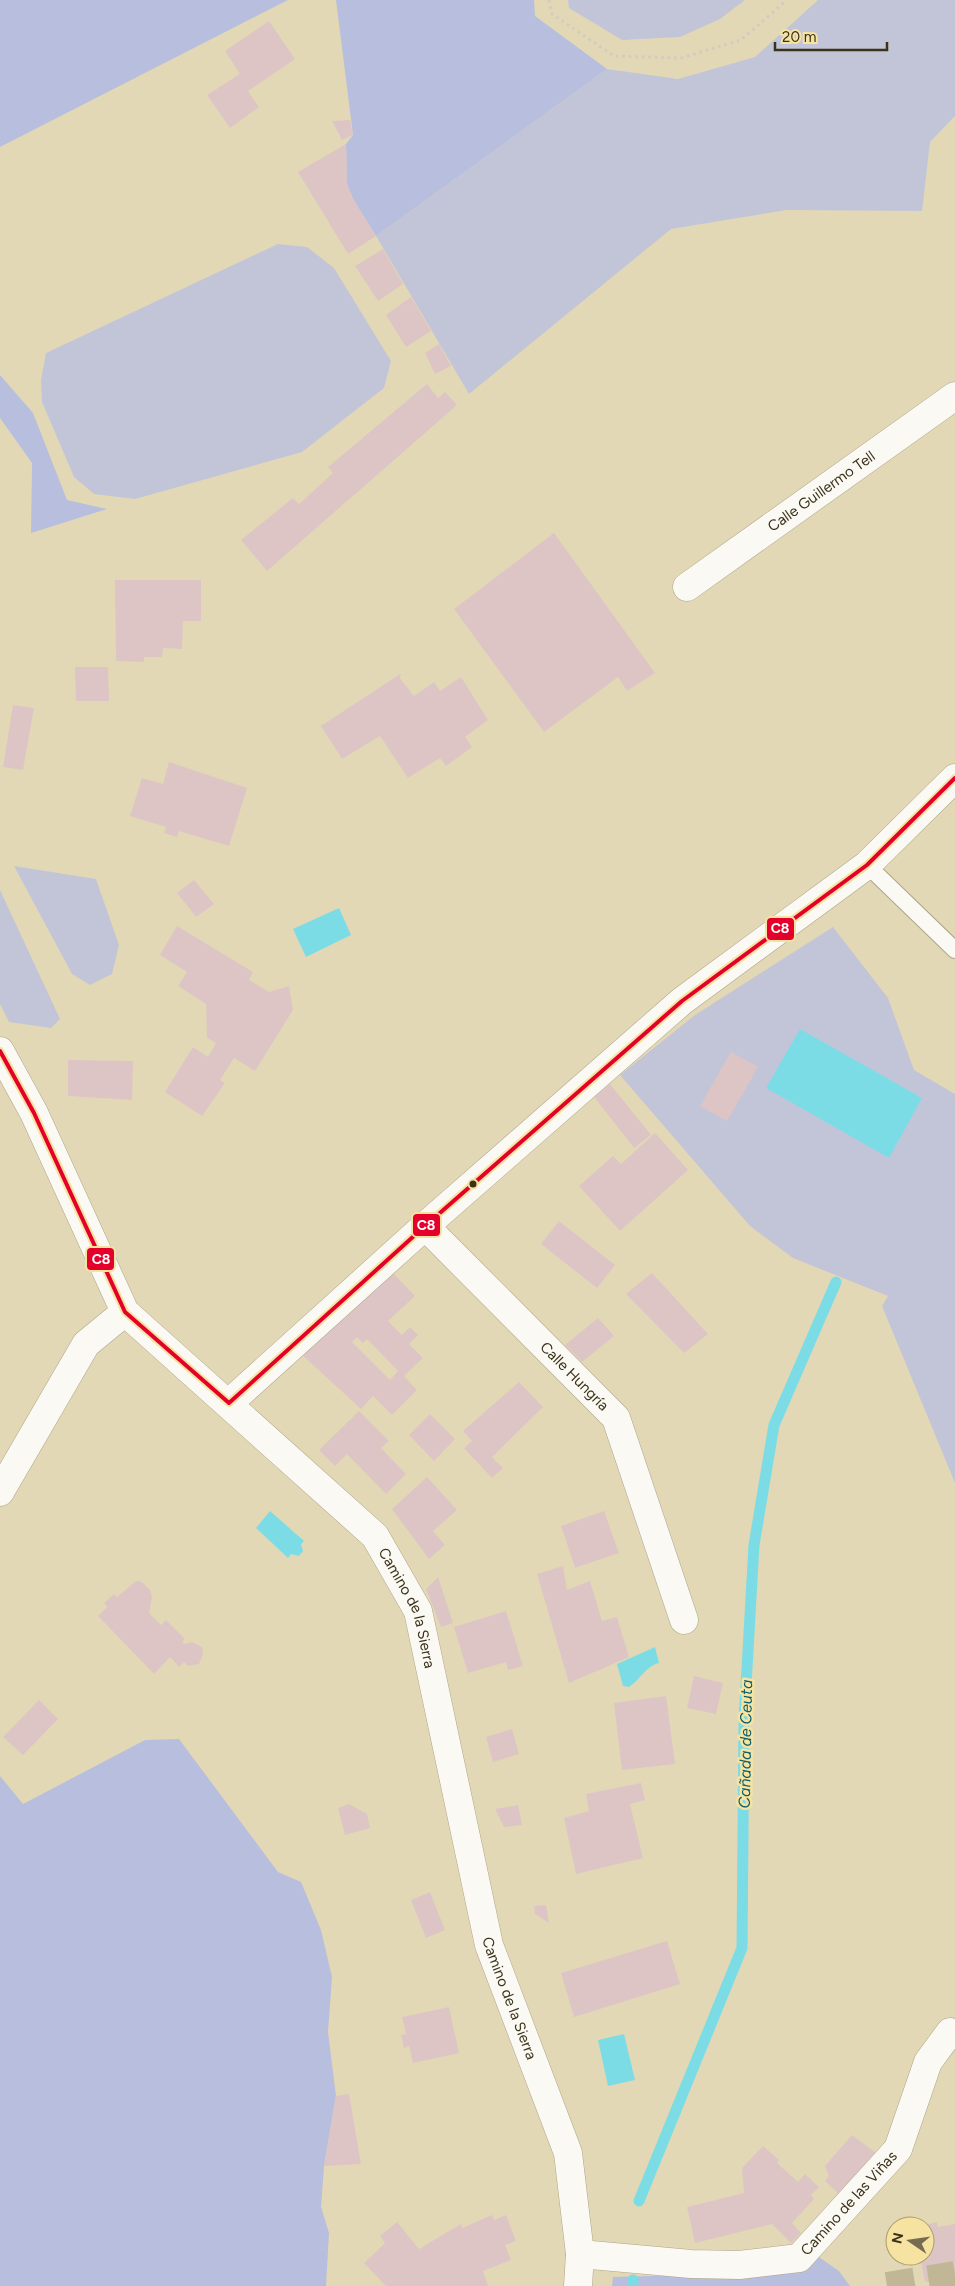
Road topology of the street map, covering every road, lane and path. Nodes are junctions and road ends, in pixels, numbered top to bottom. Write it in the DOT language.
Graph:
graph roads {
  1 [pos="549,0"];
  2 [pos="787,0"];
  3 [pos="955,396"];
  4 [pos="687,587"];
  5 [pos="955,778"];
  6 [pos="867,865"];
  7 [pos="955,950"];
  8 [pos="0,1051"];
  9 [pos="425,1226"];
  10 [pos="125,1312"];
  11 [pos="229,1403"];
  12 [pos="0,1492"];
  13 [pos="684,1620"];
  14 [pos="950,2032"];
  15 [pos="580,2254"];
  16 [pos="578,2286"];
  1 -- 2 [label="path"];
  3 -- 4 [label="street, Calle Guillermo Tell"];
  5 -- 6 [label="street"];
  6 -- 7 [label="lane"];
  6 -- 9 [label="street"];
  8 -- 10 [label="street, Camino de la Sierra"];
  9 -- 11 [label="street"];
  9 -- 13 [label="street, Calle Hungría"];
  10 -- 11 [label="street, Camino de la Sierra"];
  10 -- 12 [label="street"];
  11 -- 15 [label="street, Camino de la Sierra"];
  14 -- 15 [label="street, Camino de las Viñas"];
  15 -- 16 [label="street, Camino de la Sierra"];
}
